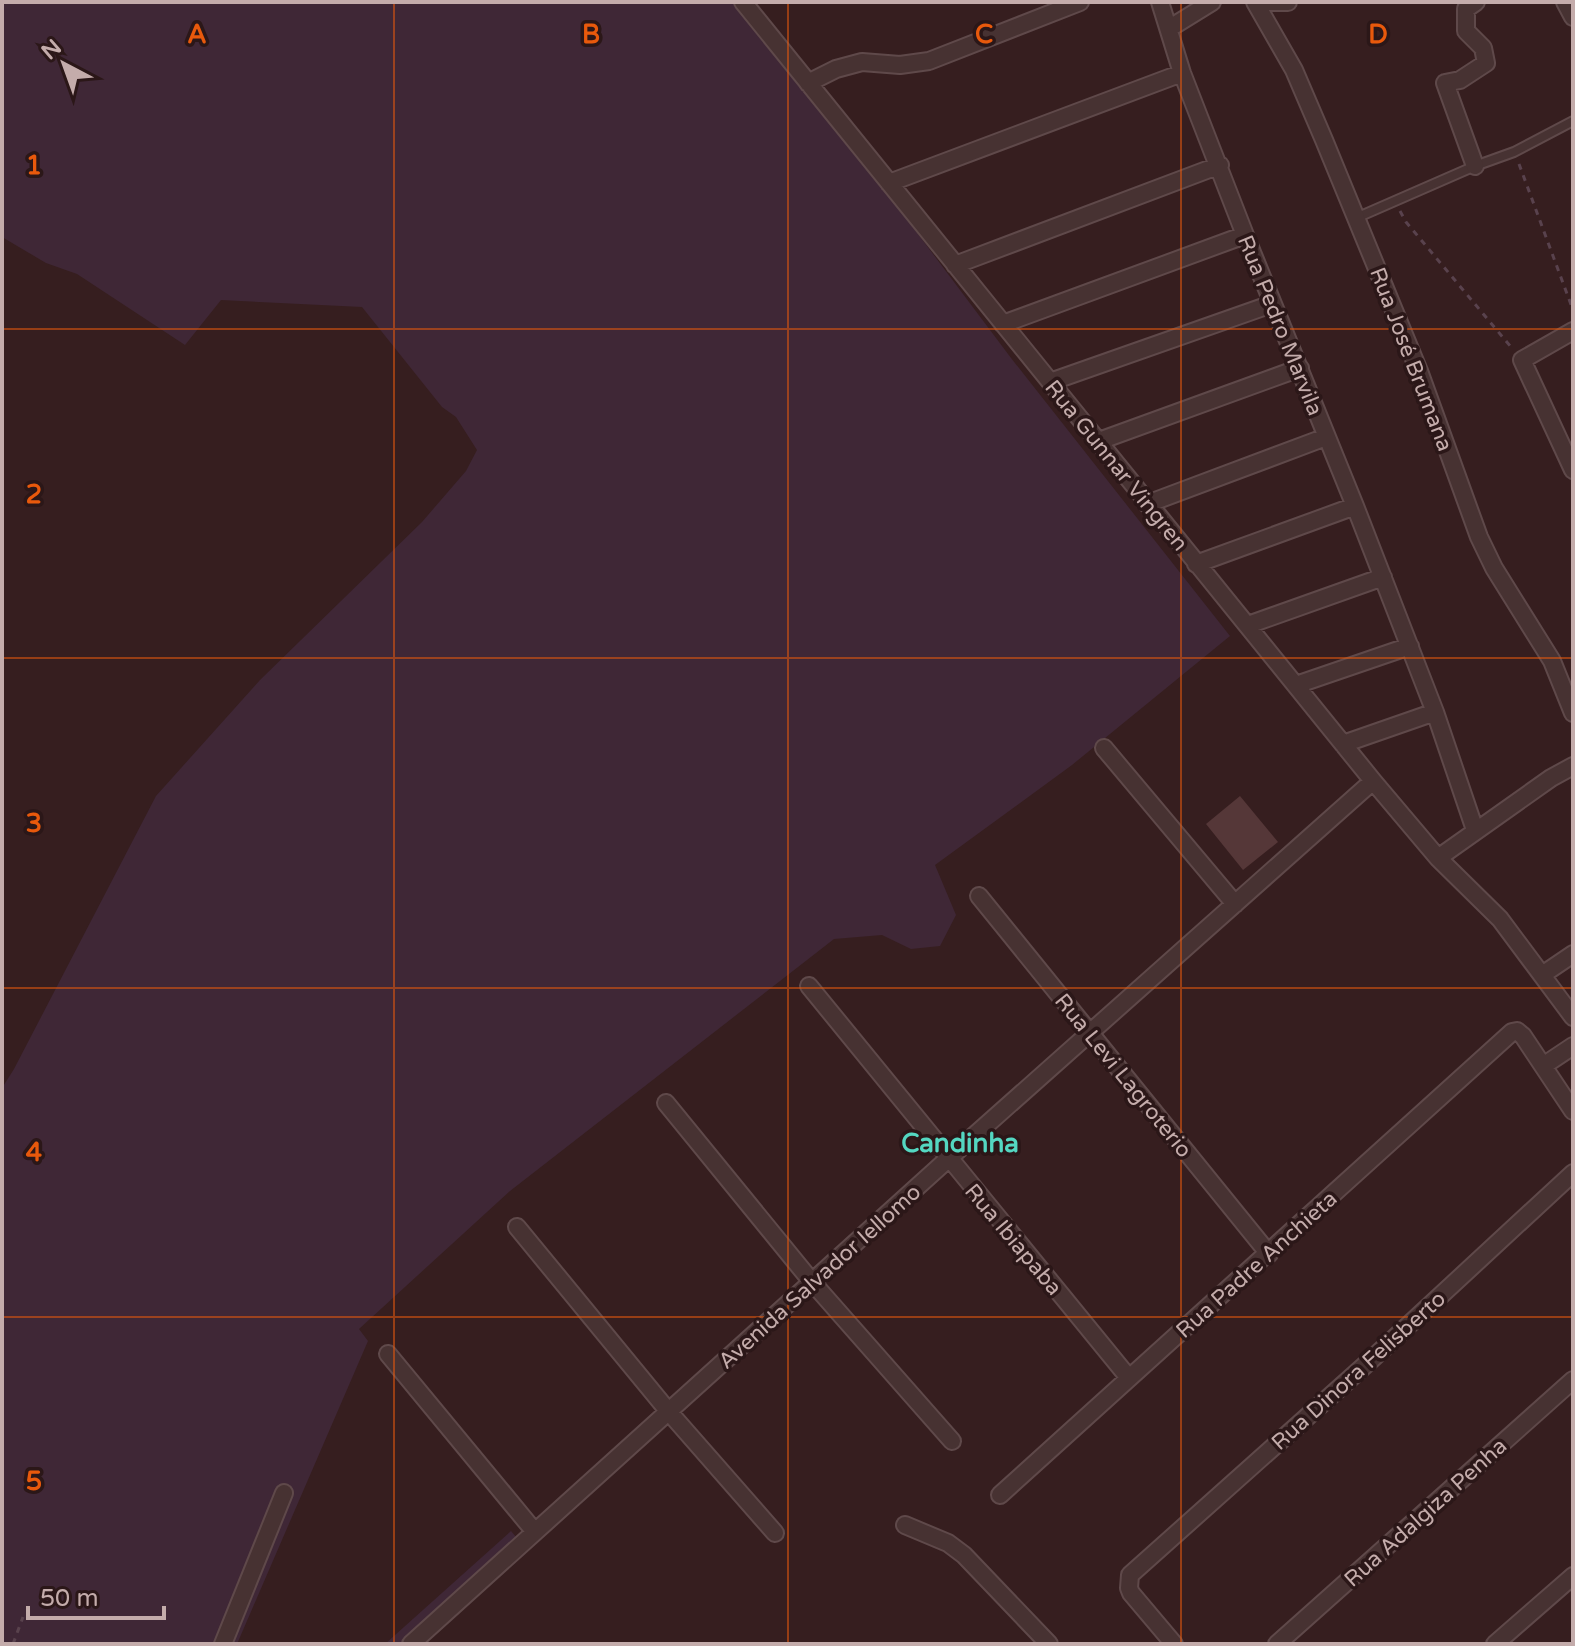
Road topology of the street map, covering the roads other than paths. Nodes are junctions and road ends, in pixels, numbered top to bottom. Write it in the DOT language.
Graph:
graph roads {
  1 [pos="743,2"];
  2 [pos="1080,2"];
  3 [pos="1160,2"];
  4 [pos="1212,2"];
  5 [pos="1255,2"];
  6 [pos="1270,2"];
  7 [pos="1288,2"];
  8 [pos="1476,2"];
  9 [pos="1565,2"];
  10 [pos="1573,17"];
  11 [pos="1170,28"];
  12 [pos="1182,73"];
  13 [pos="808,83"];
  14 [pos="1573,121"];
  15 [pos="1220,165"];
  16 [pos="1475,166"];
  17 [pos="889,183"];
  18 [pos="1356,218"];
  19 [pos="1245,235"];
  20 [pos="955,265"];
  21 [pos="1272,304"];
  22 [pos="1003,324"];
  23 [pos="1573,331"];
  24 [pos="1300,368"];
  25 [pos="1050,382"];
  26 [pos="1326,437"];
  27 [pos="1099,441"];
  28 [pos="1573,470"];
  29 [pos="1147,504"];
  30 [pos="1355,506"];
  31 [pos="1196,564"];
  32 [pos="1383,577"];
  33 [pos="1248,625"];
  34 [pos="1410,646"];
  35 [pos="1296,685"];
  36 [pos="1435,712"];
  37 [pos="1573,713"];
  38 [pos="1343,744"];
  39 [pos="1104,748"];
  40 [pos="1573,766"];
  41 [pos="1373,781"];
  42 [pos="1475,830"];
  43 [pos="1438,858"];
  44 [pos="979,896"];
  45 [pos="1235,904"];
  46 [pos="1573,954"];
  47 [pos="1542,975"];
  48 [pos="809,986"];
  49 [pos="1573,1017"];
  50 [pos="1090,1033"];
  51 [pos="1573,1046"];
  52 [pos="1543,1066"];
  53 [pos="666,1103"];
  54 [pos="1573,1111"];
  55 [pos="948,1159"];
  56 [pos="1573,1173"];
  57 [pos="517,1227"];
  58 [pos="1269,1254"];
  59 [pos="812,1282"];
  60 [pos="388,1354"];
  61 [pos="1129,1378"];
  62 [pos="1573,1380"];
  63 [pos="669,1412"];
  64 [pos="952,1441"];
  65 [pos="284,1493"];
  66 [pos="1000,1495"];
  67 [pos="905,1525"];
  68 [pos="535,1532"];
  69 [pos="775,1533"];
  70 [pos="1573,1576"];
  71 [pos="223,1644"];
  72 [pos="411,1644"];
  73 [pos="1049,1644"];
  74 [pos="1174,1644"];
  75 [pos="1277,1644"];
  76 [pos="1495,1644"];
  1 -- 13 [label="street, Rua Gunnar Vingren"];
  2 -- 13 [label="street"];
  3 -- 11 [label="street, Rua Pedro Marvila"];
  4 -- 11 [label="street"];
  5 -- 18 [label="street, Rua José Brumana"];
  6 -- 7 [label="street"];
  8 -- 16 [label="street"];
  9 -- 10 [label="street"];
  11 -- 12 [label="street, Rua Pedro Marvila"];
  12 -- 15 [label="street, Rua Pedro Marvila"];
  12 -- 17 [label="street"];
  13 -- 17 [label="street, Rua Gunnar Vingren"];
  14 -- 16 [label="lane"];
  15 -- 19 [label="street, Rua Pedro Marvila"];
  15 -- 20 [label="street"];
  16 -- 18 [label="lane"];
  17 -- 20 [label="street, Rua Gunnar Vingren"];
  18 -- 37 [label="street, Rua José Brumana"];
  19 -- 21 [label="street, Rua Pedro Marvila"];
  19 -- 22 [label="street"];
  20 -- 22 [label="street, Rua Gunnar Vingren"];
  21 -- 24 [label="street, Rua Pedro Marvila"];
  21 -- 25 [label="street"];
  22 -- 25 [label="street, Rua Gunnar Vingren"];
  23 -- 28 [label="street"];
  24 -- 26 [label="street, Rua Pedro Marvila"];
  24 -- 27 [label="street"];
  25 -- 27 [label="street, Rua Gunnar Vingren"];
  26 -- 29 [label="street"];
  26 -- 30 [label="street, Rua Pedro Marvila"];
  27 -- 29 [label="street, Rua Gunnar Vingren"];
  29 -- 31 [label="street, Rua Gunnar Vingren"];
  30 -- 31 [label="street"];
  30 -- 32 [label="street, Rua Pedro Marvila"];
  31 -- 33 [label="street, Rua Gunnar Vingren"];
  32 -- 33 [label="street"];
  32 -- 34 [label="street, Rua Pedro Marvila"];
  33 -- 35 [label="street, Rua Gunnar Vingren"];
  34 -- 35 [label="street"];
  34 -- 36 [label="street, Rua Pedro Marvila"];
  35 -- 38 [label="street, Rua Gunnar Vingren"];
  36 -- 38 [label="street"];
  36 -- 42 [label="street, Rua Pedro Marvila"];
  38 -- 41 [label="street, Rua Gunnar Vingren"];
  39 -- 45 [label="street"];
  40 -- 42 [label="street"];
  41 -- 43 [label="street, Rua Gunnar Vingren"];
  41 -- 45 [label="street, Avenida Salvador Iellomo"];
  42 -- 43 [label="street"];
  43 -- 47 [label="street, Rua Gunnar Vingren"];
  44 -- 50 [label="street, Rua Levi Lagroterio"];
  45 -- 50 [label="street, Avenida Salvador Iellomo"];
  46 -- 47 [label="street"];
  47 -- 49 [label="street, Rua Gunnar Vingren"];
  48 -- 55 [label="street, Rua Ibiapaba"];
  50 -- 55 [label="street, Avenida Salvador Iellomo"];
  50 -- 58 [label="street, Rua Levi Lagroterio"];
  51 -- 52 [label="street"];
  52 -- 54 [label="street"];
  52 -- 58 [label="street, Rua Padre Anchieta"];
  53 -- 59 [label="street"];
  55 -- 59 [label="street, Avenida Salvador Iellomo"];
  55 -- 61 [label="street, Rua Ibiapaba"];
  56 -- 74 [label="street, Rua Dinora Felisberto"];
  57 -- 63 [label="street"];
  58 -- 61 [label="street, Rua Padre Anchieta"];
  59 -- 63 [label="street, Avenida Salvador Iellomo"];
  59 -- 64 [label="street"];
  60 -- 68 [label="street"];
  61 -- 66 [label="street, Rua Padre Anchieta"];
  62 -- 75 [label="street, Rua Adalgiza Penha"];
  63 -- 68 [label="street, Avenida Salvador Iellomo"];
  63 -- 69 [label="street"];
  65 -- 71 [label="street"];
  67 -- 73 [label="street"];
  68 -- 72 [label="street, Avenida Salvador Iellomo"];
  70 -- 76 [label="street"];
}
